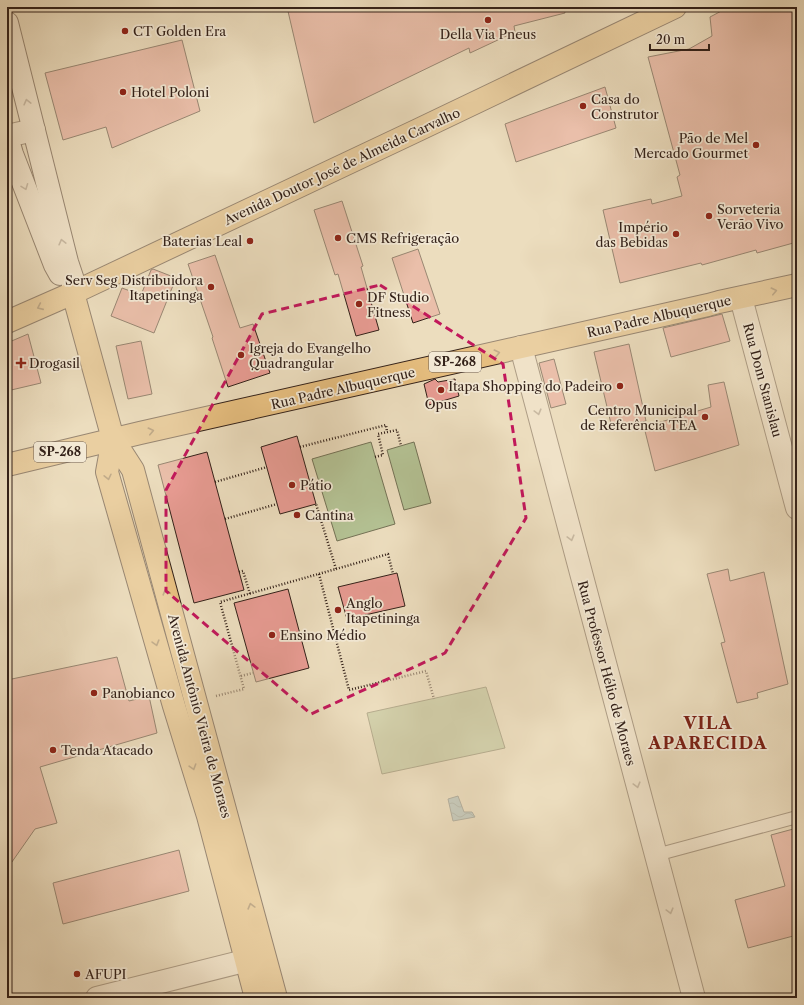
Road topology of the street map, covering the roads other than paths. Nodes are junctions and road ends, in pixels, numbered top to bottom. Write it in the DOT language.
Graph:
graph roads {
  1 [pos="675,7"];
  2 [pos="7,23"];
  3 [pos="37,140"];
  4 [pos="8,145"];
  5 [pos="797,286"];
  6 [pos="73,293"];
  7 [pos="741,298"];
  8 [pos="7,322"];
  9 [pos="521,347"];
  10 [pos="113,439"];
  11 [pos="7,465"];
  12 [pos="797,508"];
  13 [pos="196,701"];
  14 [pos="174,706"];
  15 [pos="797,817"];
  16 [pos="656,855"];
  17 [pos="248,929"];
  18 [pos="255,958"];
  19 [pos="97,998"];
  20 [pos="256,998"];
  21 [pos="276,998"];
  22 [pos="694,998"];
  1 -- 6 [label="main road, Avenida Doutor José de Almeida Carvalho"];
  3 -- 2 [label="street, one-way"];
  3 -- 4 [label="street"];
  6 -- 3 [label="street, one-way"];
  4 -- 6 [label="street, Avenida Antônio Vieira de Moraes, one-way"];
  7 -- 5 [label="main road, Rua Padre Albuquerque / SP-268, one-way"];
  6 -- 8 [label="main road, Avenida Doutor José de Almeida Carvalho, one-way"];
  6 -- 10 [label="main road, Avenida Antônio Vieira de Moraes"];
  7 -- 9 [label="main road, Rua Padre Albuquerque / SP-268"];
  7 -- 12 [label="street, Rua Dom Stanislau"];
  10 -- 9 [label="main road, Rua Padre Albuquerque / SP-268, one-way"];
  9 -- 16 [label="street, Rua Professor Hélio de Moraes, one-way"];
  10 -- 11 [label="main road, Rua Padre Albuquerque / SP-268"];
  13 -- 10 [label="main road, Avenida Antônio Vieira de Moraes, one-way"];
  10 -- 14 [label="main road, Avenida Antônio Vieira de Moraes, one-way"];
  13 -- 14 [label="main road"];
  17 -- 13 [label="main road, Avenida Antônio Vieira de Moraes, one-way"];
  14 -- 17 [label="main road, Avenida Antônio Vieira de Moraes, one-way"];
  15 -- 16 [label="lane"];
  16 -- 22 [label="street, Rua Professor Hélio de Moraes, one-way"];
  17 -- 18 [label="main road, Avenida Antônio Vieira de Moraes"];
  18 -- 19 [label="street"];
  18 -- 20 [label="main road, Avenida Antônio Vieira de Moraes"];
  18 -- 21 [label="main road, Avenida Antônio Vieira de Moraes"];
}
